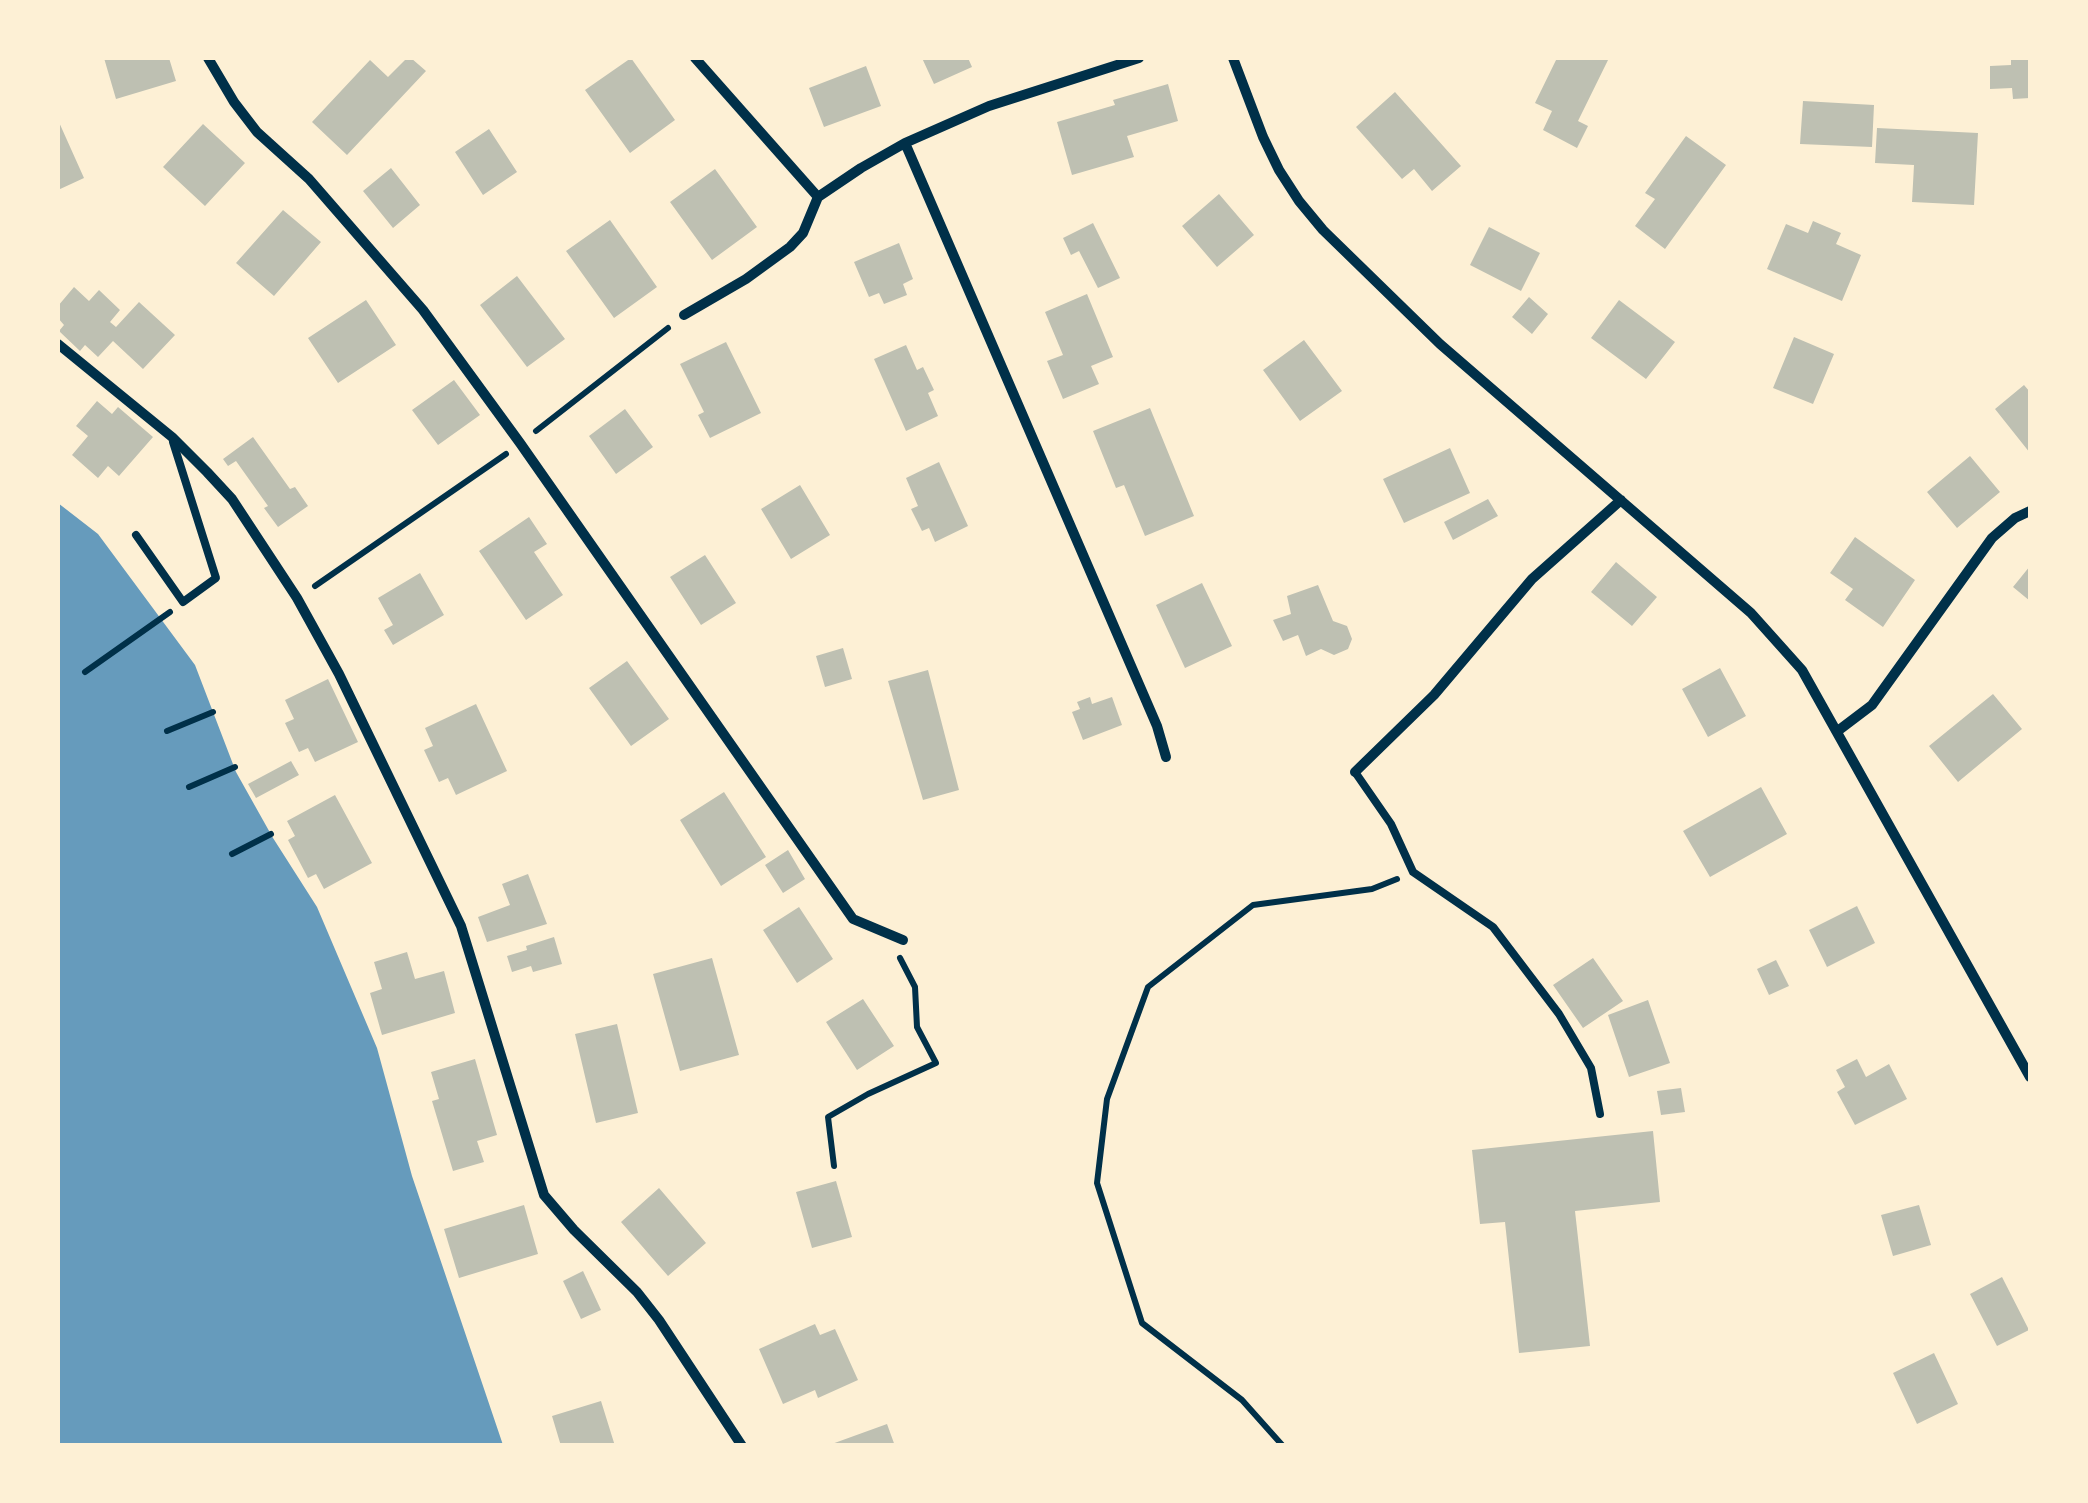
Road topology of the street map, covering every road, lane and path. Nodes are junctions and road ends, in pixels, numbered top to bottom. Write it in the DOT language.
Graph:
graph roads {
  1 [pos="208,58"];
  2 [pos="695,58"];
  3 [pos="1139,58"];
  4 [pos="1233,58"];
  5 [pos="905,143"];
  6 [pos="818,197"];
  7 [pos="684,315"];
  8 [pos="58,344"];
  9 [pos="172,437"];
  10 [pos="520,444"];
  11 [pos="1621,500"];
  12 [pos="2030,511"];
  13 [pos="136,534"];
  14 [pos="297,598"];
  15 [pos="160,619"];
  16 [pos="85,672"];
  17 [pos="213,712"];
  18 [pos="1839,730"];
  19 [pos="167,731"];
  20 [pos="1166,757"];
  21 [pos="235,767"];
  22 [pos="1356,772"];
  23 [pos="190,786"];
  24 [pos="271,834"];
  25 [pos="232,854"];
  26 [pos="1412,872"];
  27 [pos="886,933"];
  28 [pos="903,940"];
  29 [pos="2030,1077"];
  30 [pos="1600,1114"];
  31 [pos="834,1166"];
  32 [pos="742,1446"];
  33 [pos="1283,1446"];
  1 -- 10 [label="street"];
  2 -- 6 [label="street"];
  3 -- 5 [label="street"];
  4 -- 11 [label="street"];
  5 -- 6 [label="street"];
  5 -- 20 [label="street"];
  6 -- 7 [label="street"];
  7 -- 10 [label="path"];
  8 -- 9 [label="street"];
  9 -- 13 [label="lane"];
  9 -- 14 [label="street"];
  10 -- 14 [label="path"];
  10 -- 27 [label="street"];
  11 -- 18 [label="street"];
  11 -- 22 [label="street"];
  12 -- 18 [label="street"];
  14 -- 32 [label="street"];
  15 -- 16 [label="path"];
  17 -- 19 [label="path"];
  18 -- 29 [label="street"];
  21 -- 23 [label="path"];
  22 -- 26 [label="lane"];
  24 -- 25 [label="path"];
  26 -- 30 [label="lane"];
  26 -- 33 [label="path"];
  27 -- 28 [label="street"];
  27 -- 31 [label="path"];
}
